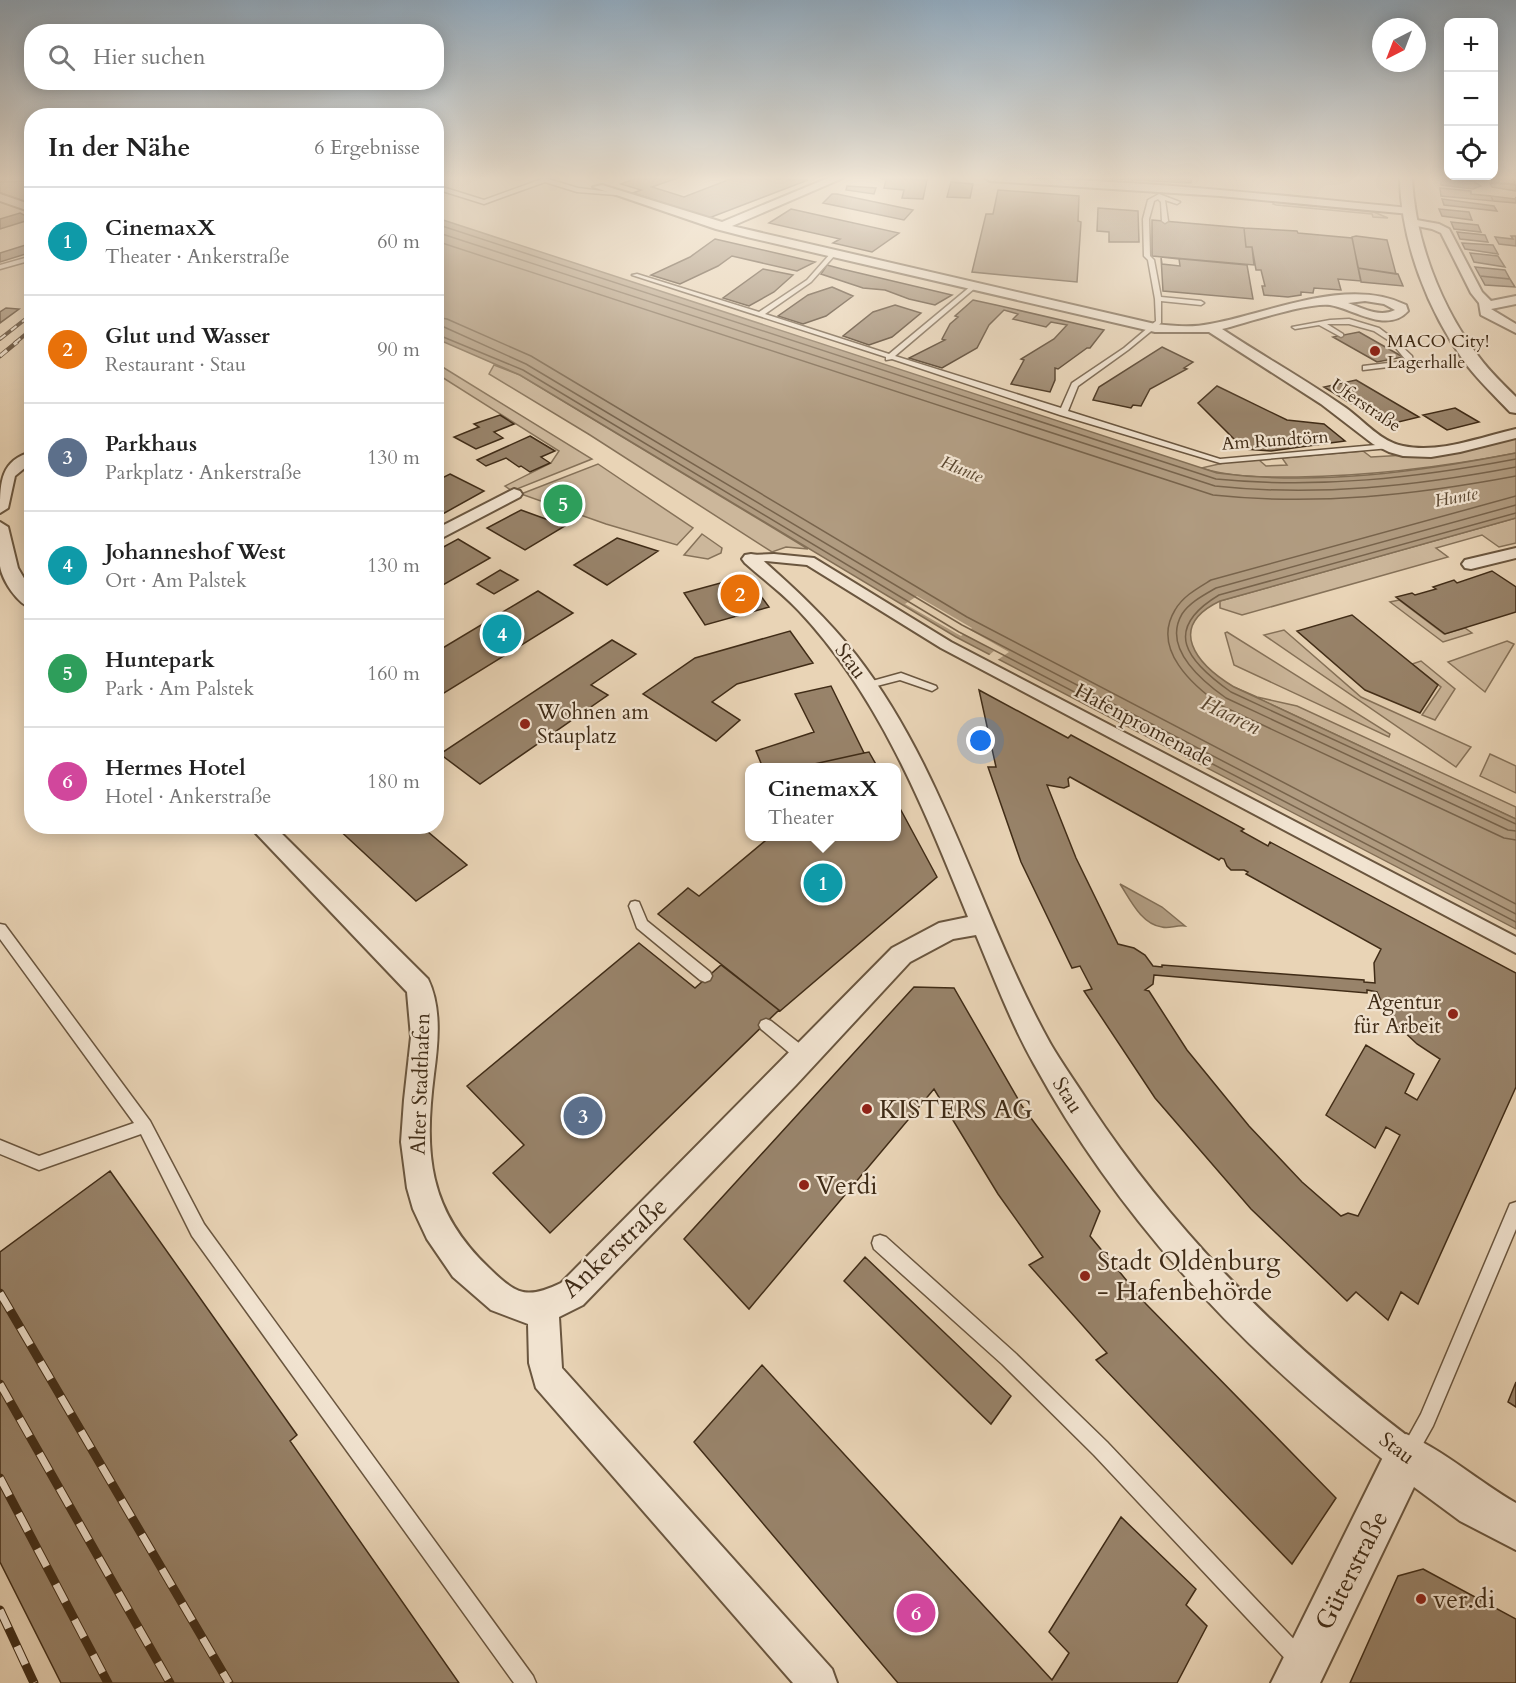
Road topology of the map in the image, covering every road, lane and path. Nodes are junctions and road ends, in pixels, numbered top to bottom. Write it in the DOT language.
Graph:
graph roads {
  1 [pos="831,257"];
  2 [pos="844,257"];
  3 [pos="1148,257"];
  4 [pos="1422,257"];
  5 [pos="1459,257"];
  6 [pos="24,260"];
  7 [pos="0,267"];
  8 [pos="635,275"];
  9 [pos="973,287"];
  10 [pos="1158,299"];
  11 [pos="1516,300"];
  12 [pos="1331,302"];
  13 [pos="1201,303"];
  14 [pos="1487,306"];
  15 [pos="759,315"];
  16 [pos="1320,323"];
  17 [pos="1295,327"];
  18 [pos="1155,328"];
  19 [pos="1210,328"];
  20 [pos="1516,329"];
  21 [pos="1341,335"];
  22 [pos="889,357"];
  23 [pos="1366,368"];
  24 [pos="1516,408"];
  25 [pos="1063,413"];
  26 [pos="1516,433"];
  27 [pos="1388,446"];
  28 [pos="24,460"];
  29 [pos="514,494"];
  30 [pos="0,508"];
  31 [pos="0,527"];
  32 [pos="444,532"];
  33 [pos="1516,553"];
  34 [pos="752,559"];
  35 [pos="1471,564"];
  36 [pos="24,591"];
  37 [pos="869,686"];
  38 [pos="932,687"];
  39 [pos="268,834"];
  40 [pos="635,906"];
  41 [pos="984,924"];
  42 [pos="0,929"];
  43 [pos="1516,946"];
  44 [pos="705,976"];
  45 [pos="766,1025"];
  46 [pos="804,1056"];
  47 [pos="146,1126"];
  48 [pos="0,1147"];
  49 [pos="1516,1210"];
  50 [pos="880,1243"];
  51 [pos="543,1308"];
  52 [pos="1406,1456"];
  53 [pos="1516,1528"];
  54 [pos="1299,1673"];
  55 [pos="526,1683"];
  56 [pos="819,1683"];
  1 -- 15 [label="lane"];
  2 -- 9 [label="street"];
  3 -- 10 [label="lane"];
  4 -- 24 [label="street"];
  5 -- 14 [label="street"];
  6 -- 7 [label="lane"];
  8 -- 15 [label="lane, Am Rundtörn"];
  9 -- 18 [label="street"];
  9 -- 22 [label="lane"];
  10 -- 13 [label="lane"];
  10 -- 18 [label="lane"];
  11 -- 14 [label="street"];
  12 -- 19 [label="street"];
  14 -- 20 [label="street"];
  15 -- 22 [label="lane, Am Rundtörn"];
  16 -- 17 [label="lane"];
  16 -- 21 [label="lane"];
  16 -- 23 [label="lane"];
  18 -- 19 [label="street"];
  18 -- 25 [label="lane"];
  19 -- 27 [label="street, Uferstraße"];
  22 -- 25 [label="lane, Am Rundtörn"];
  25 -- 27 [label="lane, Am Rundtörn"];
  26 -- 27 [label="street, Uferstraße"];
  28 -- 30 [label="street"];
  29 -- 32 [label="street"];
  31 -- 36 [label="street"];
  33 -- 35 [label="street"];
  34 -- 37 [label="street, Stau"];
  34 -- 43 [label="street, Hafenpromenade"];
  37 -- 38 [label="lane"];
  37 -- 41 [label="street, Stau"];
  39 -- 51 [label="street, Alter Stadthafen"];
  40 -- 44 [label="lane"];
  41 -- 46 [label="street, Ankerstraße"];
  41 -- 52 [label="street, Stau"];
  42 -- 47 [label="lane"];
  45 -- 46 [label="lane"];
  46 -- 51 [label="street, Ankerstraße"];
  47 -- 48 [label="lane"];
  47 -- 55 [label="lane"];
  49 -- 52 [label="lane"];
  50 -- 54 [label="lane"];
  51 -- 56 [label="street, Ankerstraße"];
  52 -- 53 [label="street, Stau"];
  52 -- 54 [label="street, Güterstraße"];
}
